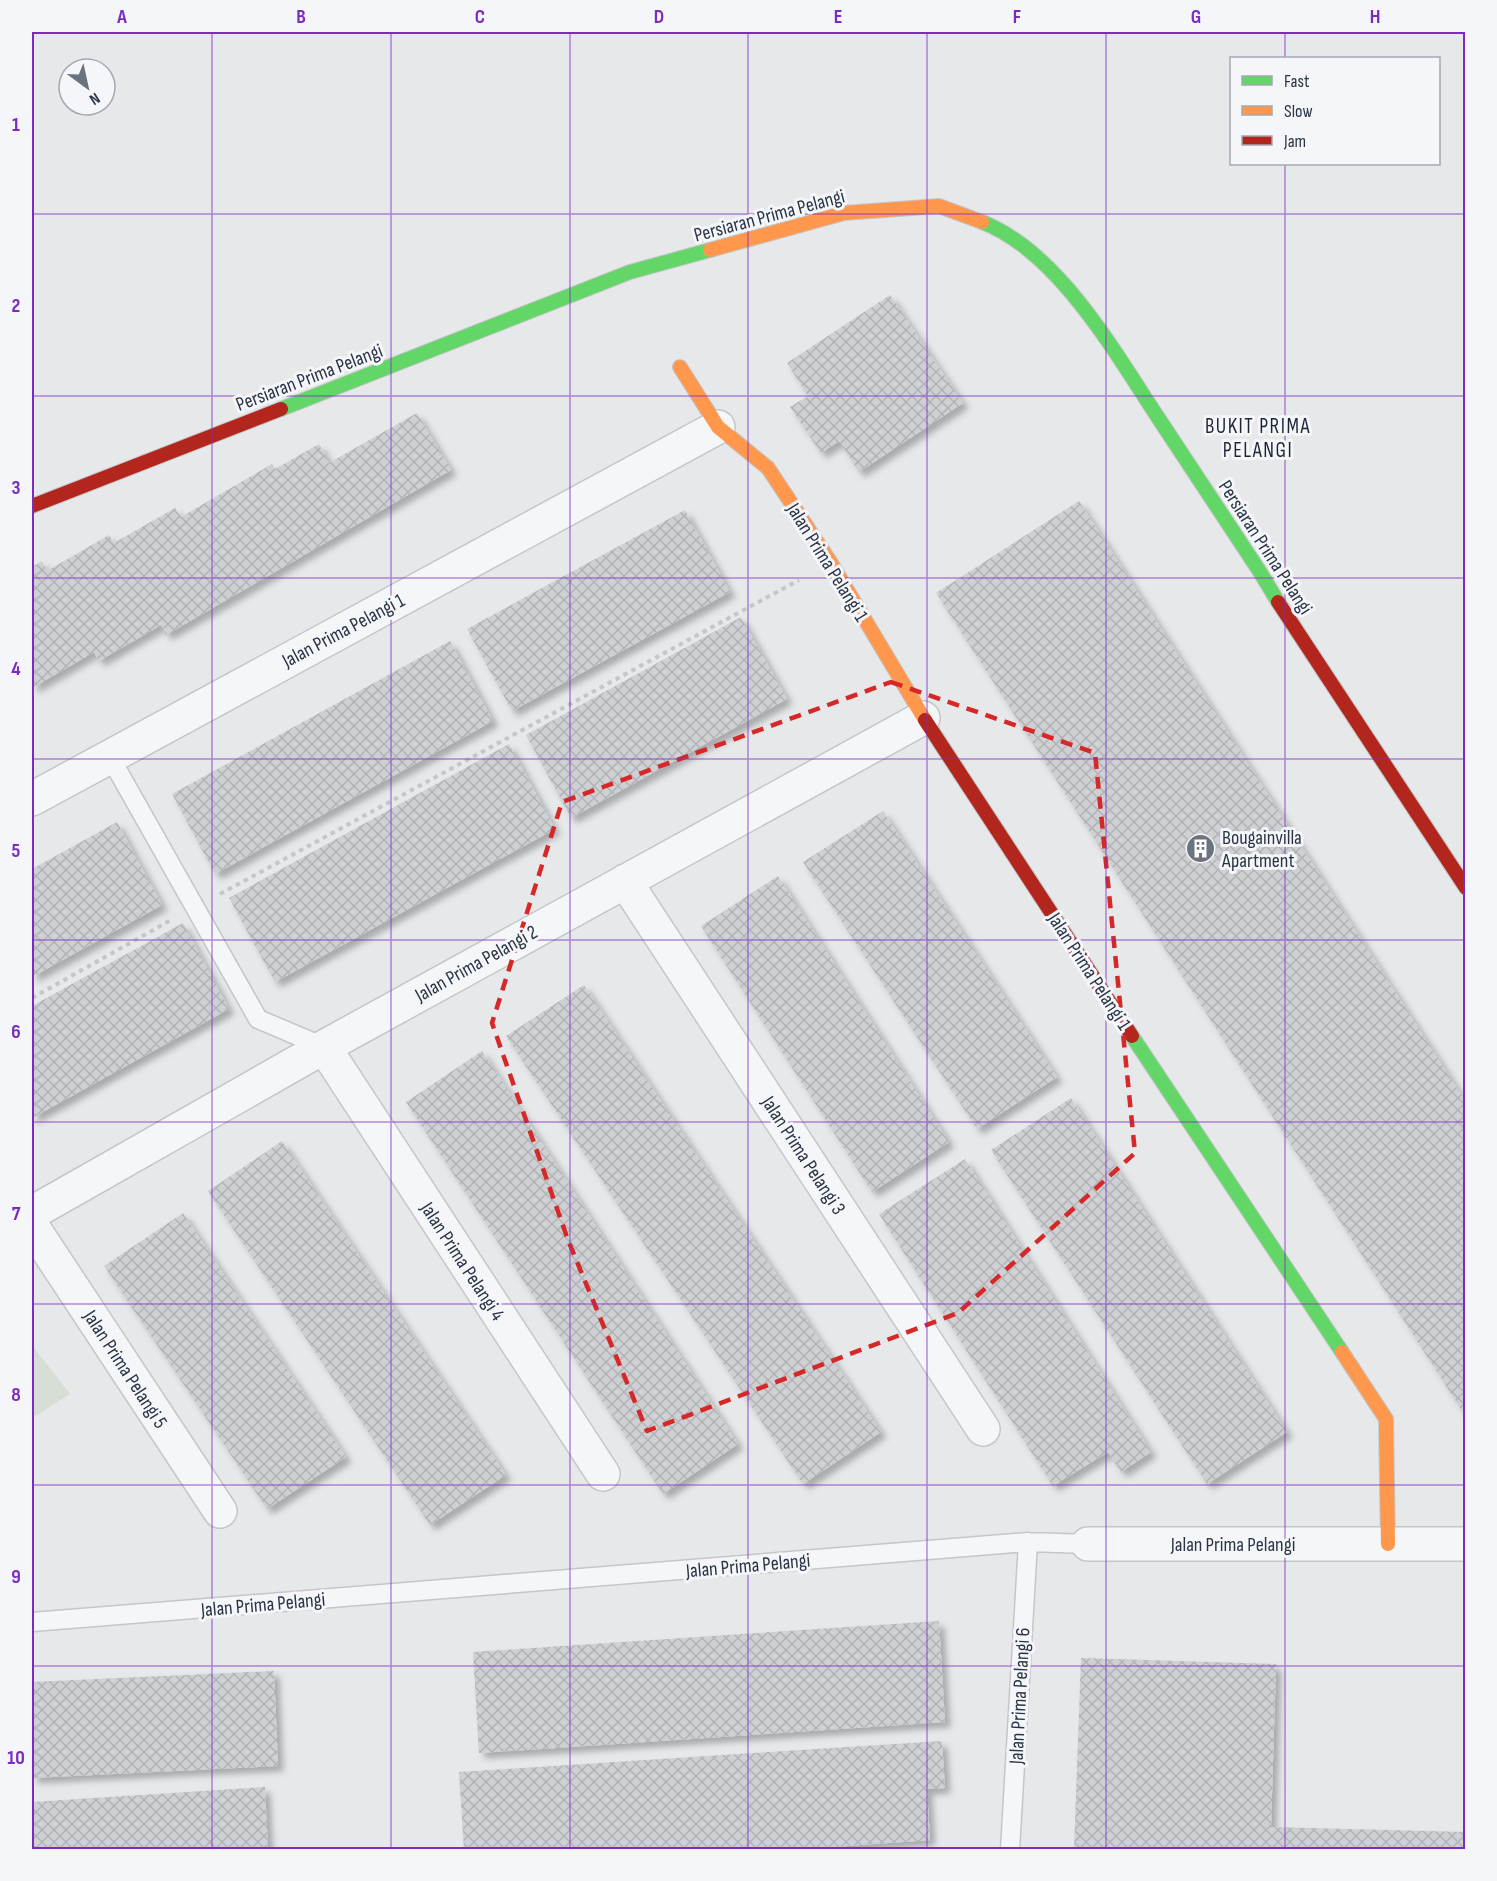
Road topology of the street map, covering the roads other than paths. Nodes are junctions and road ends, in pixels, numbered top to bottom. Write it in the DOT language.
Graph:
graph roads {
  1 [pos="680,367"];
  2 [pos="718,427"];
  3 [pos="32,506"];
  4 [pos="923,718"];
  5 [pos="110,757"];
  6 [pos="32,799"];
  7 [pos="625,881"];
  8 [pos="1466,888"];
  9 [pos="324,1047"];
  10 [pos="32,1213"];
  11 [pos="32,1226"];
  12 [pos="983,1429"];
  13 [pos="603,1474"];
  14 [pos="219,1511"];
  15 [pos="1028,1542"];
  16 [pos="1088,1544"];
  17 [pos="1388,1544"];
  18 [pos="1466,1544"];
  19 [pos="32,1623"];
  20 [pos="1010,1850"];
  1 -- 2 [label="street, Jalan Prima Pelangi 1"];
  2 -- 4 [label="street, Jalan Prima Pelangi 1"];
  2 -- 5 [label="street, Jalan Prima Pelangi 1"];
  3 -- 8 [label="street, Persiaran Prima Pelangi"];
  4 -- 7 [label="street, Jalan Prima Pelangi 2"];
  4 -- 17 [label="street, Jalan Prima Pelangi 1"];
  5 -- 6 [label="street, Jalan Prima Pelangi 1"];
  5 -- 9 [label="lane"];
  7 -- 9 [label="street, Jalan Prima Pelangi 2"];
  7 -- 12 [label="street, Jalan Prima Pelangi 3"];
  9 -- 10 [label="street, Jalan Prima Pelangi 2"];
  9 -- 13 [label="street, Jalan Prima Pelangi 4"];
  11 -- 14 [label="street, Jalan Prima Pelangi 5"];
  15 -- 16 [label="lane, Jalan Prima Pelangi"];
  15 -- 19 [label="lane, Jalan Prima Pelangi"];
  15 -- 20 [label="lane, Jalan Prima Pelangi 6"];
  16 -- 17 [label="street, Jalan Prima Pelangi"];
  17 -- 18 [label="street, Jalan Prima Pelangi"];
}
